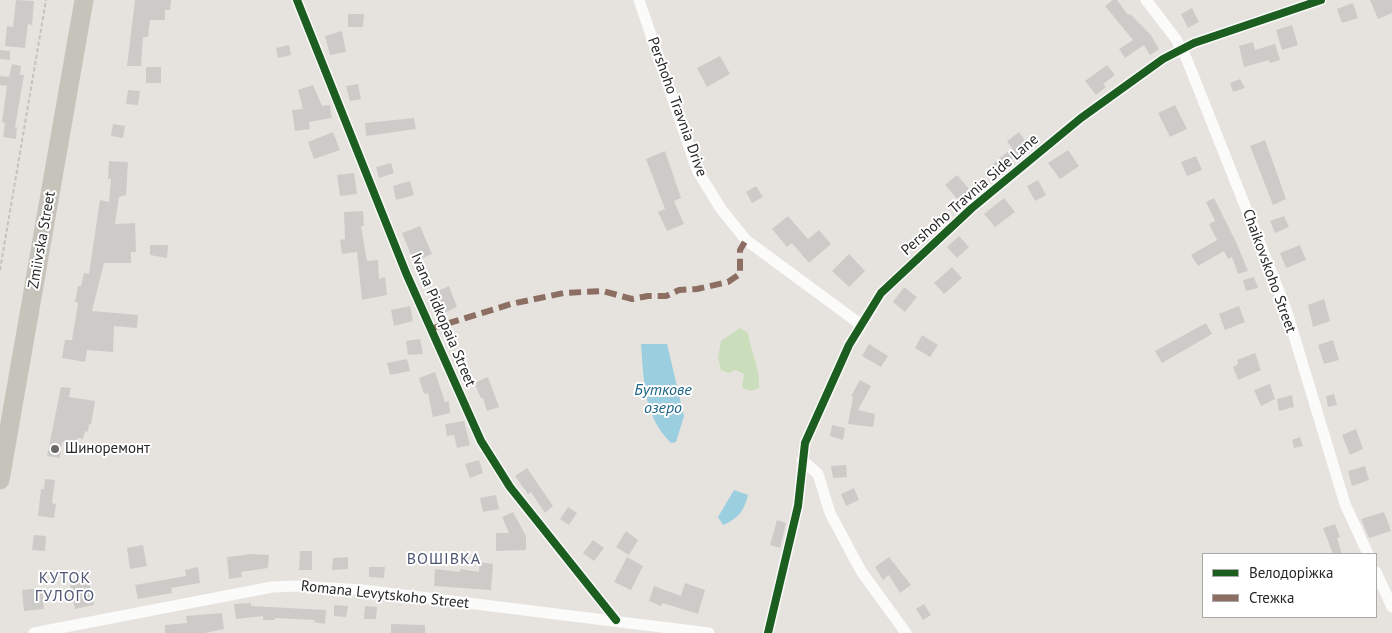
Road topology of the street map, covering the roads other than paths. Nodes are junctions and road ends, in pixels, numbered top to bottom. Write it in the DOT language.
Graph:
graph roads {
  1 [pos="84,0"];
  2 [pos="297,0"];
  3 [pos="639,0"];
  4 [pos="1146,0"];
  5 [pos="1321,0"];
  6 [pos="1182,48"];
  7 [pos="860,324"];
  8 [pos="802,460"];
  9 [pos="0,480"];
  10 [pos="1368,553"];
  11 [pos="1377,574"];
  12 [pos="1392,607"];
  13 [pos="616,620"];
  14 [pos="34,633"];
  15 [pos="709,633"];
  16 [pos="768,633"];
  17 [pos="906,633"];
  1 -- 9 [label="main road, Zmiivska Street"];
  2 -- 13 [label="street, Ivana Pidkopaia Street"];
  3 -- 7 [label="street, Pershoho Travnia Drive"];
  4 -- 6 [label="street, Chaikovskoho Street"];
  5 -- 6 [label="street, Pershoho Travnia Side Lane"];
  6 -- 7 [label="street, Pershoho Travnia Side Lane"];
  6 -- 10 [label="street, Chaikovskoho Street"];
  7 -- 8 [label="street, Pershoho Travnia Side Lane"];
  8 -- 16 [label="street, Pershoho Travnia Side Lane"];
  8 -- 17 [label="street"];
  11 -- 12 [label="street"];
  13 -- 14 [label="street, Romana Levytskoho Street"];
  13 -- 15 [label="street, Romana Levytskoho Street"];
}
